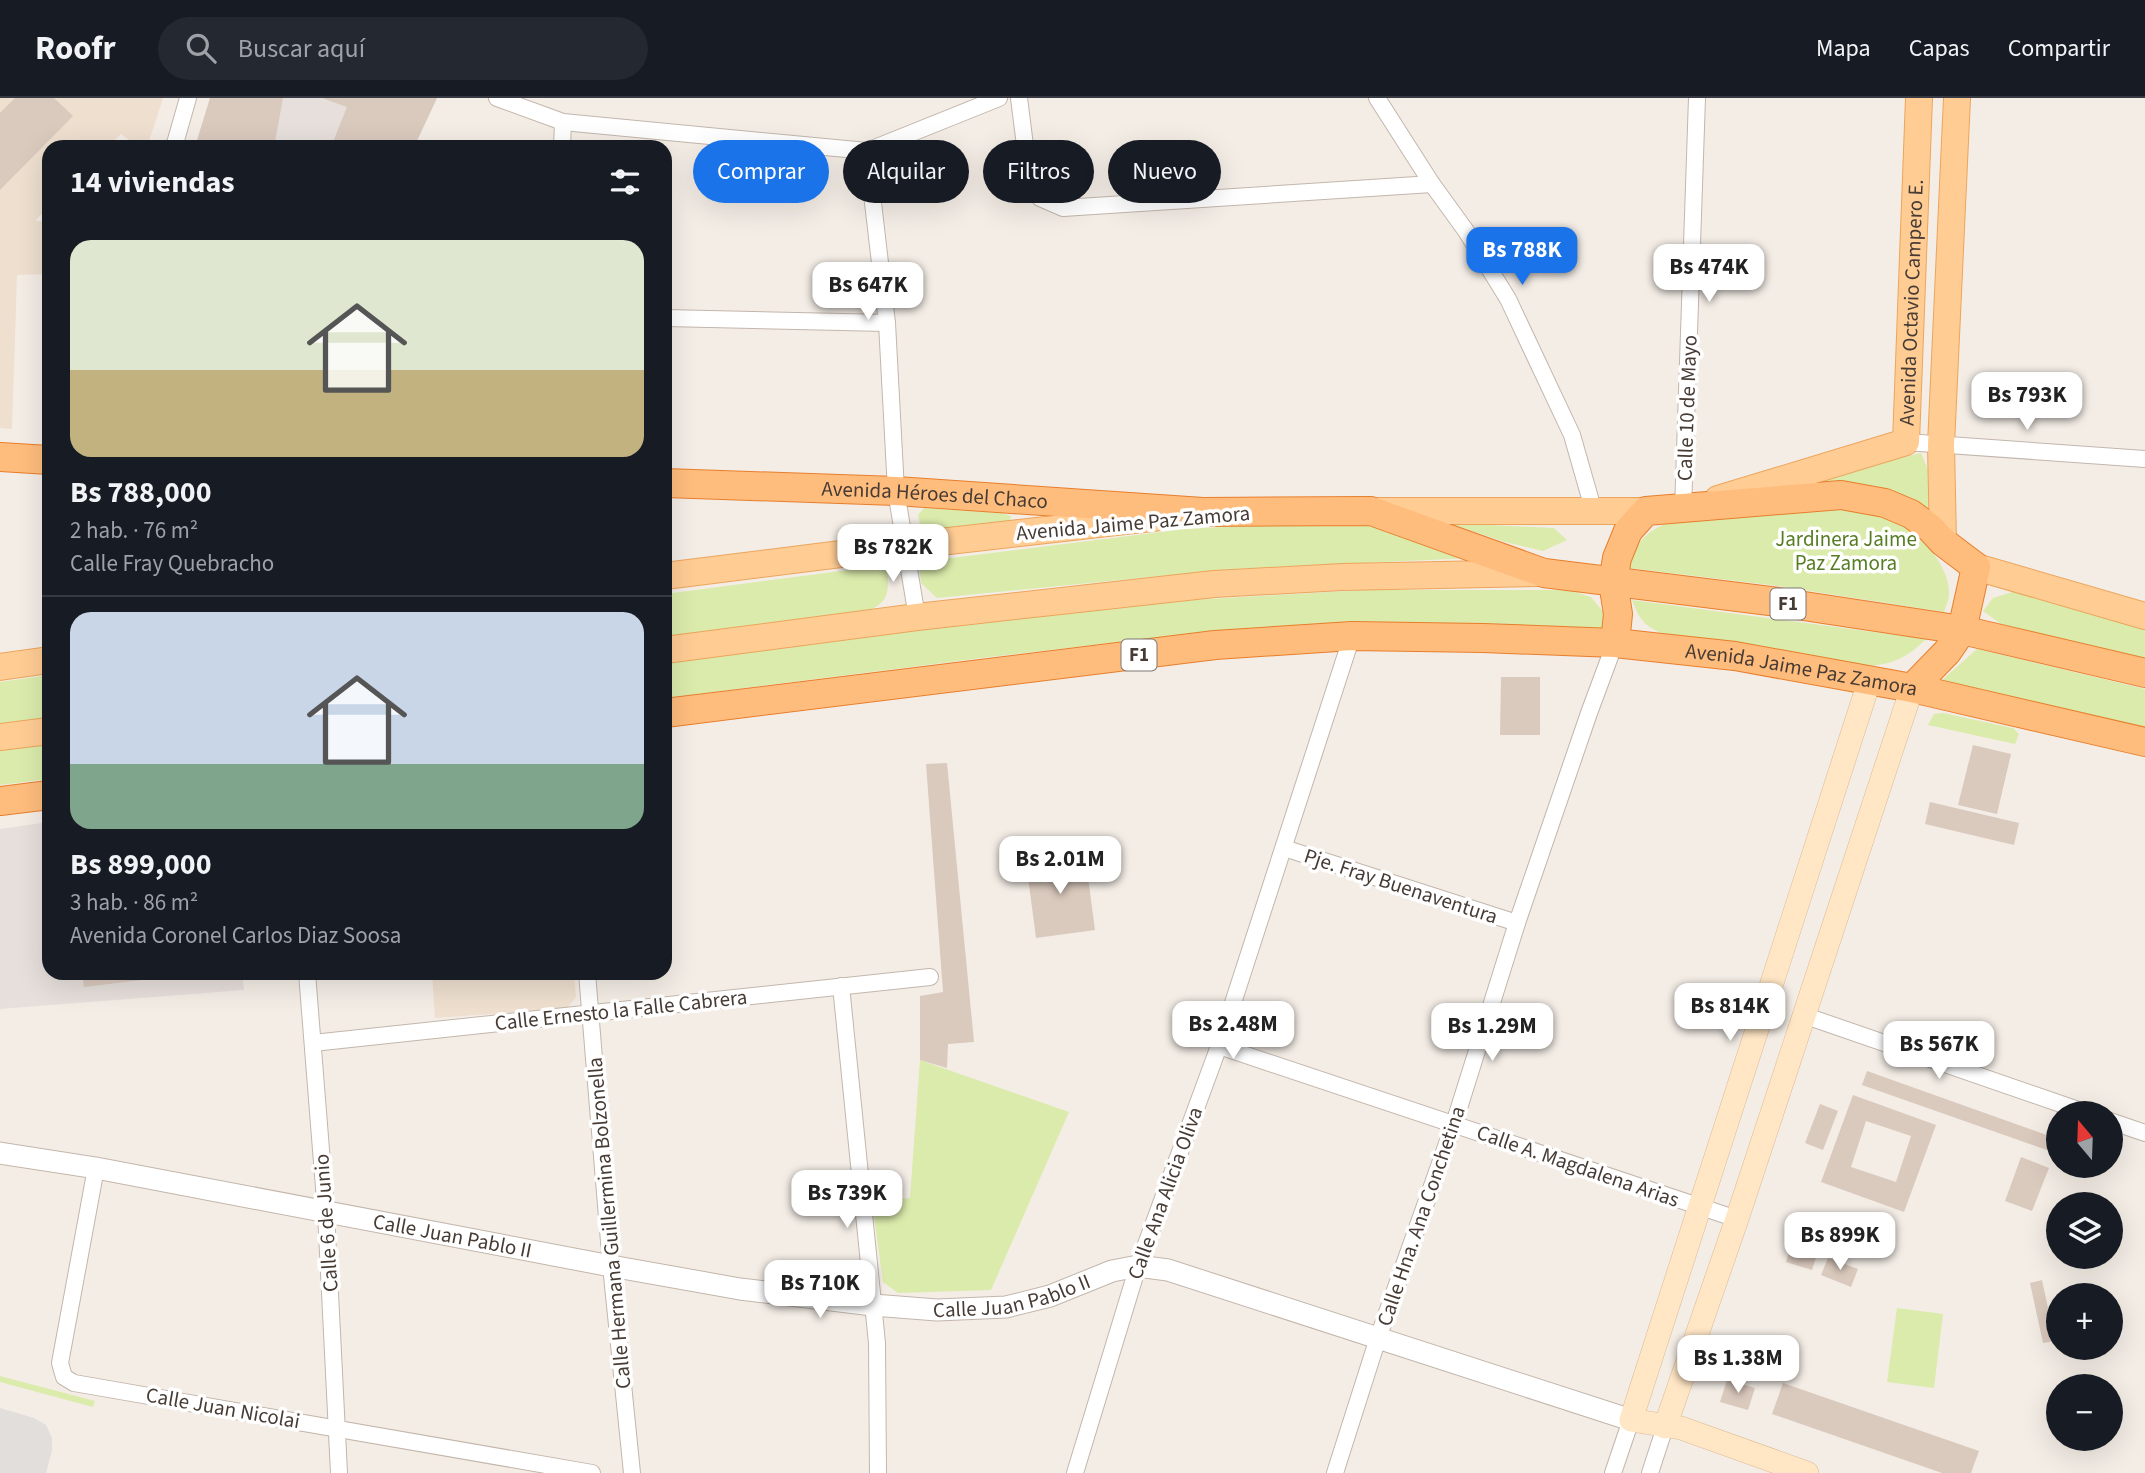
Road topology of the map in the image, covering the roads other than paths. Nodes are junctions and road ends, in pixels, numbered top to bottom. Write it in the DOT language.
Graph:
graph roads {
  1 [pos="188,98"];
  2 [pos="497,98"];
  3 [pos="999,98"];
  4 [pos="1019,98"];
  5 [pos="1377,98"];
  6 [pos="1697,98"];
  7 [pos="1919,98"];
  8 [pos="1956,98"];
  9 [pos="563,122"];
  10 [pos="176,140"];
  11 [pos="562,140"];
  12 [pos="892,140"];
  13 [pos="843,148"];
  14 [pos="1432,184"];
  15 [pos="873,203"];
  16 [pos="672,318"];
  17 [pos="887,323"];
  18 [pos="1906,442"];
  19 [pos="1941,445"];
  20 [pos="0,457"];
  21 [pos="2145,459"];
  22 [pos="42,460"];
  23 [pos="672,483"];
  24 [pos="896,491"];
  25 [pos="1683,509"];
  26 [pos="1371,511"];
  27 [pos="1646,511"];
  28 [pos="1203,512"];
  29 [pos="1594,512"];
  30 [pos="1943,542"];
  31 [pos="905,546"];
  32 [pos="1976,566"];
  33 [pos="1544,573"];
  34 [pos="672,575"];
  35 [pos="1613,582"];
  36 [pos="2145,615"];
  37 [pos="917,617"];
  38 [pos="1962,630"];
  39 [pos="1352,636"];
  40 [pos="1615,642"];
  41 [pos="672,649"];
  42 [pos="42,661"];
  43 [pos="0,667"];
  44 [pos="2145,673"];
  45 [pos="1870,679"];
  46 [pos="1912,688"];
  47 [pos="672,712"];
  48 [pos="42,732"];
  49 [pos="0,737"];
  50 [pos="2145,742"];
  51 [pos="42,796"];
  52 [pos="0,801"];
  53 [pos="1284,848"];
  54 [pos="1517,923"];
  55 [pos="930,977"];
  56 [pos="308,980"];
  57 [pos="588,980"];
  58 [pos="841,986"];
  59 [pos="590,1013"];
  60 [pos="1803,1015"];
  61 [pos="313,1043"];
  62 [pos="1219,1046"];
  63 [pos="2052,1101"];
  64 [pos="1454,1124"];
  65 [pos="2123,1125"];
  66 [pos="2145,1133"];
  67 [pos="0,1153"];
  68 [pos="96,1168"];
  69 [pos="1700,1207"];
  70 [pos="326,1213"];
  71 [pos="1737,1219"];
  72 [pos="611,1266"];
  73 [pos="1138,1266"];
  74 [pos="873,1305"];
  75 [pos="1378,1338"];
  76 [pos="1631,1420"];
  77 [pos="337,1427"];
  78 [pos="1665,1427"];
  79 [pos="339,1473"];
  80 [pos="592,1473"];
  81 [pos="632,1473"];
  82 [pos="878,1473"];
  83 [pos="1075,1473"];
  84 [pos="1335,1473"];
  85 [pos="1613,1473"];
  86 [pos="1650,1473"];
  87 [pos="1807,1473"];
  1 -- 10 [label="street"];
  2 -- 9 [label="street"];
  3 -- 12 [label="street"];
  4 -- 14 [label="street"];
  5 -- 14 [label="street"];
  6 -- 25 [label="street, Calle 10 de Mayo"];
  7 -- 18 [label="main road, Avenida Octavio Campero E."];
  8 -- 19 [label="main road, Avenida Octavio Campero E."];
  9 -- 11 [label="street"];
  9 -- 13 [label="street"];
  14 -- 29 [label="street"];
  15 -- 17 [label="street"];
  16 -- 17 [label="street"];
  17 -- 24 [label="street"];
  18 -- 19 [label="street"];
  18 -- 25 [label="main road, Avenida Octavio Campero E."];
  19 -- 21 [label="street"];
  19 -- 30 [label="main road, Avenida Octavio Campero E."];
  20 -- 22 [label="highway"];
  23 -- 24 [label="highway, Avenida Héroes del Chaco / F1"];
  24 -- 28 [label="highway, Avenida Héroes del Chaco / F1"];
  24 -- 31 [label="street"];
  25 -- 27 [label="highway, Avenida Jaime Paz Zamora"];
  25 -- 30 [label="highway, Avenida Jaime Paz Zamora"];
  26 -- 28 [label="highway, Avenida Jaime Paz Zamora / F1"];
  26 -- 29 [label="main road, Avenida Jaime Paz Zamora"];
  26 -- 33 [label="highway, F1"];
  27 -- 29 [label="main road, Avenida Jaime Paz Zamora"];
  27 -- 35 [label="highway"];
  28 -- 31 [label="main road, Avenida Jaime Paz Zamora"];
  30 -- 32 [label="highway, Avenida Jaime Paz Zamora"];
  31 -- 34 [label="main road, Avenida Jaime Paz Zamora"];
  31 -- 37 [label="street"];
  32 -- 36 [label="main road"];
  32 -- 38 [label="highway, Avenida Jaime Paz Zamora"];
  33 -- 35 [label="highway, F1"];
  33 -- 37 [label="main road"];
  35 -- 38 [label="highway, F1"];
  35 -- 40 [label="highway"];
  37 -- 41 [label="main road"];
  38 -- 44 [label="highway, F1"];
  38 -- 46 [label="highway, Avenida Jaime Paz Zamora"];
  39 -- 40 [label="highway, Avenida Jaime Paz Zamora / F1"];
  39 -- 47 [label="highway, Avenida Jaime Paz Zamora / F1"];
  39 -- 53 [label="street, Calle Ana Alicia Oliva"];
  40 -- 45 [label="highway, Avenida Jaime Paz Zamora / F1"];
  40 -- 54 [label="street, Calle Hna. Ana Conchetina"];
  42 -- 43 [label="main road"];
  45 -- 46 [label="highway, Avenida Jaime Paz Zamora / F1"];
  45 -- 69 [label="main road"];
  46 -- 50 [label="highway, F1"];
  46 -- 60 [label="main road"];
  48 -- 49 [label="main road"];
  51 -- 52 [label="highway"];
  53 -- 54 [label="street, Pje. Fray Buenaventura"];
  53 -- 62 [label="street, Calle Ana Alicia Oliva"];
  54 -- 64 [label="street, Calle Hna. Ana Conchetina"];
  55 -- 58 [label="street, Calle Ernesto la Falle Cabrera"];
  56 -- 61 [label="street, Calle 6 de Junio"];
  57 -- 59 [label="street, Calle Hermana Guillermina Bolzonella"];
  58 -- 59 [label="street, Calle Ernesto la Falle Cabrera"];
  58 -- 74 [label="street"];
  59 -- 61 [label="street, Calle Ernesto la Falle Cabrera"];
  59 -- 72 [label="street, Calle Hermana Guillermina Bolzonella"];
  60 -- 63 [label="street"];
  60 -- 71 [label="main road"];
  61 -- 70 [label="street, Calle 6 de Junio"];
  62 -- 64 [label="street, Calle A. Magdalena Arias"];
  62 -- 73 [label="street, Calle Ana Alicia Oliva"];
  64 -- 69 [label="street, Calle A. Magdalena Arias"];
  64 -- 75 [label="street, Calle Hna. Ana Conchetina"];
  65 -- 66 [label="street"];
  67 -- 68 [label="street, Calle Juan Pablo II"];
  68 -- 70 [label="street, Calle Juan Pablo II"];
  68 -- 77 [label="street, Calle Juan Nicolai"];
  69 -- 71 [label="street, Calle A. Magdalena Arias"];
  69 -- 76 [label="main road"];
  70 -- 72 [label="street, Calle Juan Pablo II"];
  70 -- 77 [label="street, Calle 6 de Junio"];
  71 -- 78 [label="main road"];
  72 -- 74 [label="street, Calle Juan Pablo II"];
  72 -- 81 [label="street, Calle Hermana Guillermina Bolzonella"];
  73 -- 74 [label="street, Calle Juan Pablo II"];
  73 -- 75 [label="street, Calle Juan Pablo II"];
  73 -- 83 [label="street, Calle Ana Alicia Oliva"];
  74 -- 82 [label="street"];
  75 -- 76 [label="street, Calle Juan Pablo II"];
  75 -- 84 [label="street, Calle Hna. Ana Conchetina"];
  76 -- 78 [label="main road"];
  76 -- 85 [label="street"];
  77 -- 79 [label="street, Calle 6 de Junio"];
  77 -- 80 [label="street, Calle Juan Nicolai"];
  78 -- 86 [label="street"];
  78 -- 87 [label="main road"];
}
